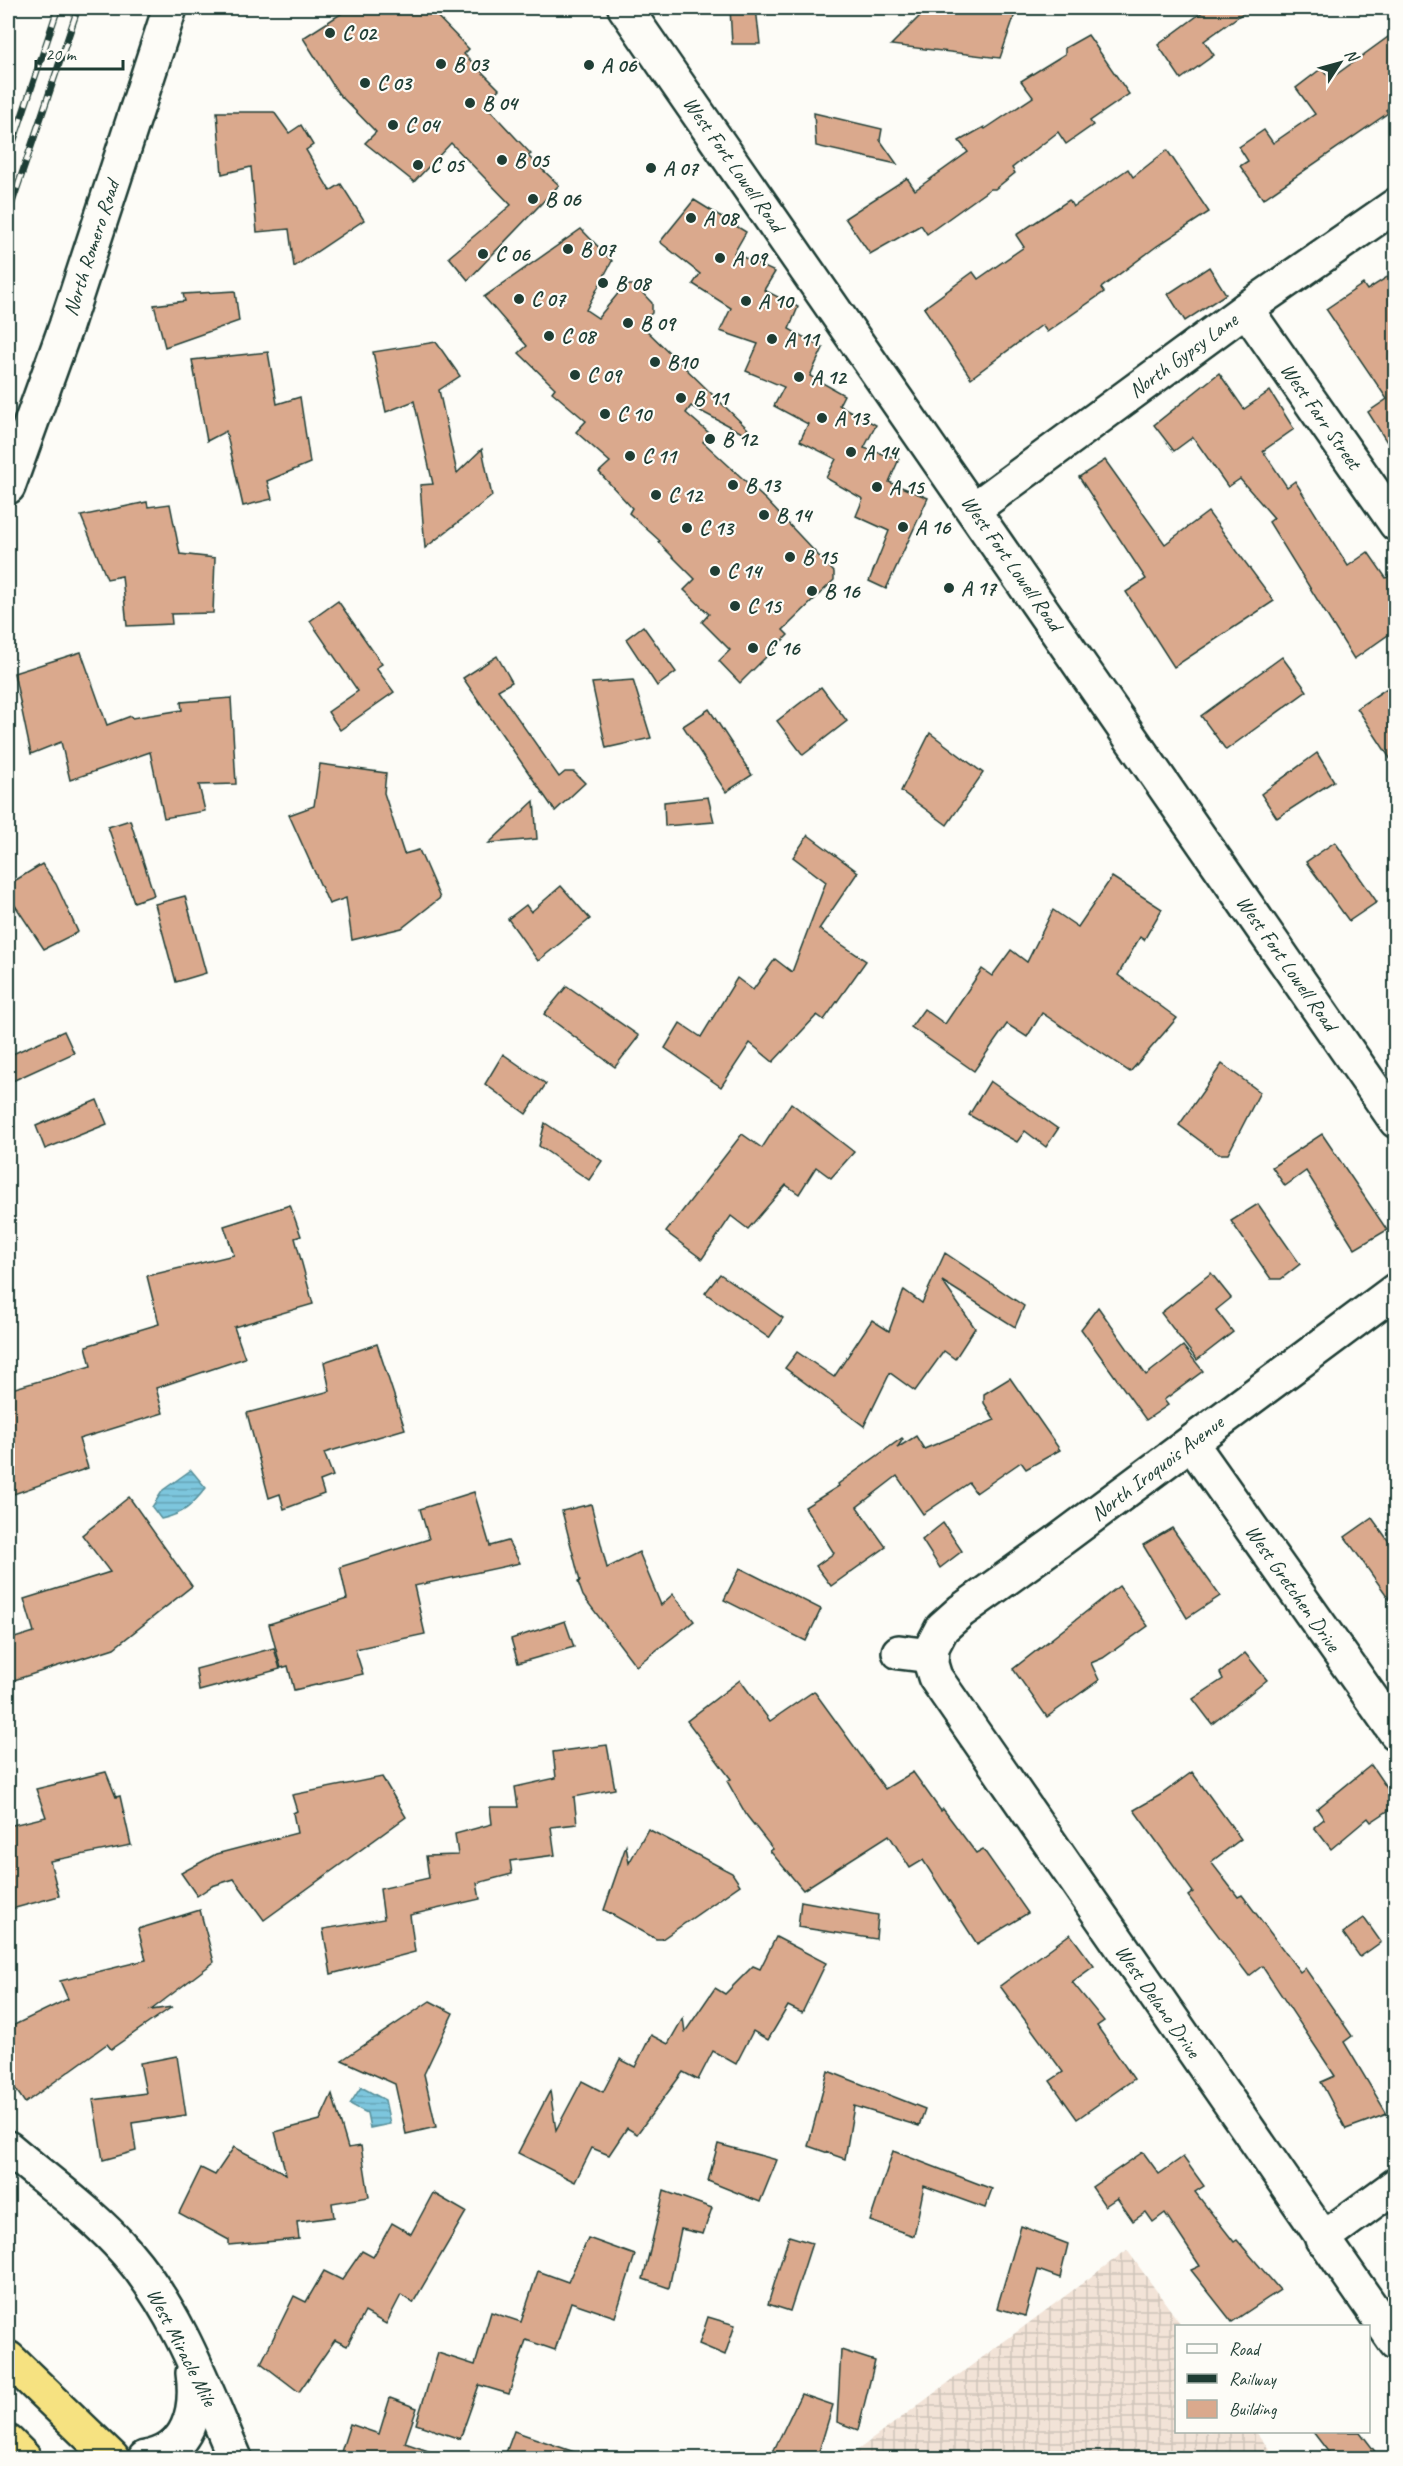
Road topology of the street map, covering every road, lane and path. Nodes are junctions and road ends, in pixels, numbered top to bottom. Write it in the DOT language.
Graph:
graph roads {
  1 [pos="170,8"];
  2 [pos="625,8"];
  3 [pos="1395,205"];
  4 [pos="1246,309"];
  5 [pos="8,487"];
  6 [pos="974,508"];
  7 [pos="1395,524"];
  8 [pos="1395,1121"];
  9 [pos="1395,1290"];
  10 [pos="1191,1443"];
  11 [pos="899,1652"];
  12 [pos="931,1656"];
  13 [pos="1395,1733"];
  14 [pos="8,2148"];
  15 [pos="1395,2185"];
  16 [pos="1322,2239"];
  17 [pos="1395,2343"];
  18 [pos="188,2354"];
  19 [pos="8,2358"];
  20 [pos="65,2414"];
  21 [pos="222,2428"];
  22 [pos="8,2442"];
  23 [pos="24,2458"];
  24 [pos="111,2458"];
  25 [pos="139,2458"];
  26 [pos="145,2458"];
  27 [pos="211,2458"];
  28 [pos="235,2458"];
  1 -- 5 [label="street, North Romero Road"];
  2 -- 6 [label="street, West Fort Lowell Road"];
  3 -- 4 [label="street, North Gypsy Lane"];
  4 -- 6 [label="street, North Gypsy Lane"];
  4 -- 7 [label="street, West Farr Street"];
  6 -- 8 [label="street, West Fort Lowell Road"];
  9 -- 10 [label="street, North Iroquois Avenue"];
  10 -- 12 [label="street, North Iroquois Avenue"];
  10 -- 13 [label="street, West Gretchen Drive"];
  11 -- 12 [label="street"];
  12 -- 16 [label="street, West Delano Drive"];
  14 -- 18 [label="street, West Miracle Mile"];
  15 -- 16 [label="street"];
  16 -- 17 [label="street, West Delano Drive"];
  18 -- 21 [label="street, West Miracle Mile"];
  18 -- 26 [label="street"];
  19 -- 20 [label="highway"];
  20 -- 24 [label="highway"];
  20 -- 25 [label="street"];
  21 -- 27 [label="street"];
  21 -- 28 [label="street, West Miracle Mile"];
  22 -- 23 [label="highway"];
}
